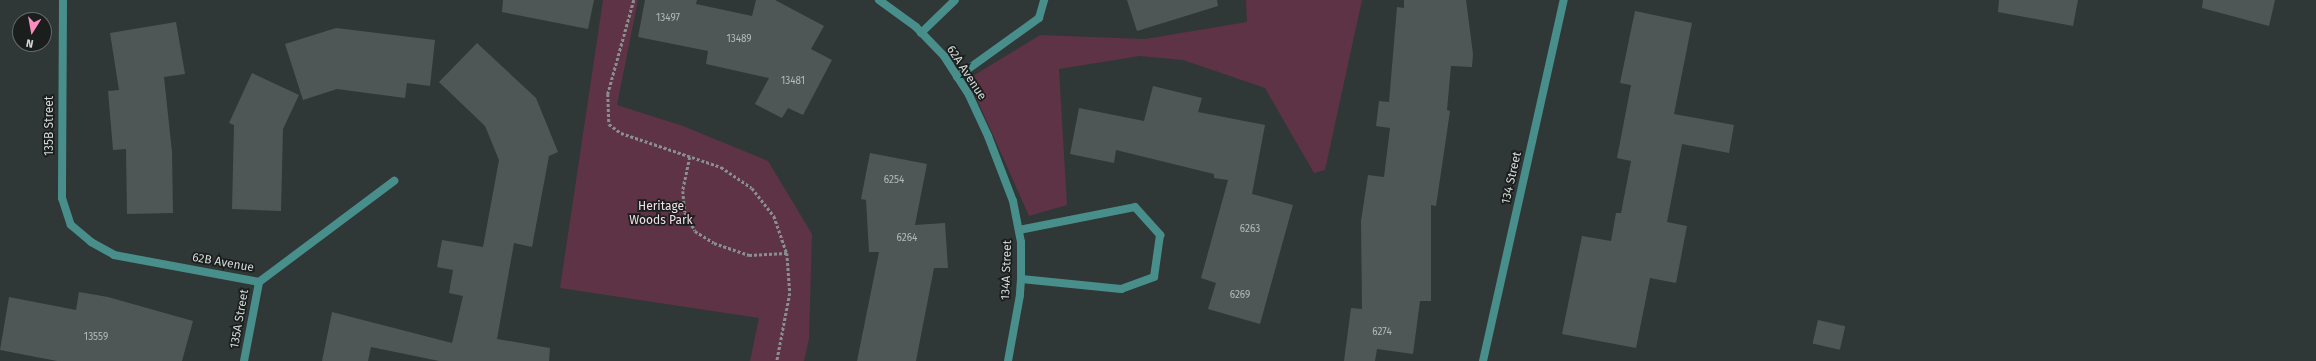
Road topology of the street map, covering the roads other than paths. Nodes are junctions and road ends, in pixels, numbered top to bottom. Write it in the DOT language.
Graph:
graph roads {
  1 [pos="63,0"];
  2 [pos="880,0"];
  3 [pos="955,0"];
  4 [pos="1044,0"];
  5 [pos="1564,0"];
  6 [pos="921,33"];
  7 [pos="957,77"];
  8 [pos="988,136"];
  9 [pos="394,181"];
  10 [pos="1019,230"];
  11 [pos="91,242"];
  12 [pos="1021,279"];
  13 [pos="259,282"];
  14 [pos="244,361"];
  15 [pos="1008,361"];
  16 [pos="1483,361"];
  1 -- 11 [label="street, 135B Street"];
  2 -- 6 [label="street, 62A Avenue"];
  3 -- 6 [label="street"];
  4 -- 7 [label="street"];
  5 -- 16 [label="street, 134 Street"];
  6 -- 7 [label="street, 62A Avenue"];
  7 -- 8 [label="street, 62A Avenue"];
  8 -- 10 [label="street, 134A Street"];
  9 -- 13 [label="street, 62B Avenue"];
  10 -- 12 [label="street, 134A Street"];
  10 -- 12 [label="street"];
  11 -- 13 [label="street, 62B Avenue"];
  12 -- 15 [label="street, 134A Street"];
  13 -- 14 [label="street, 135A Street"];
}
